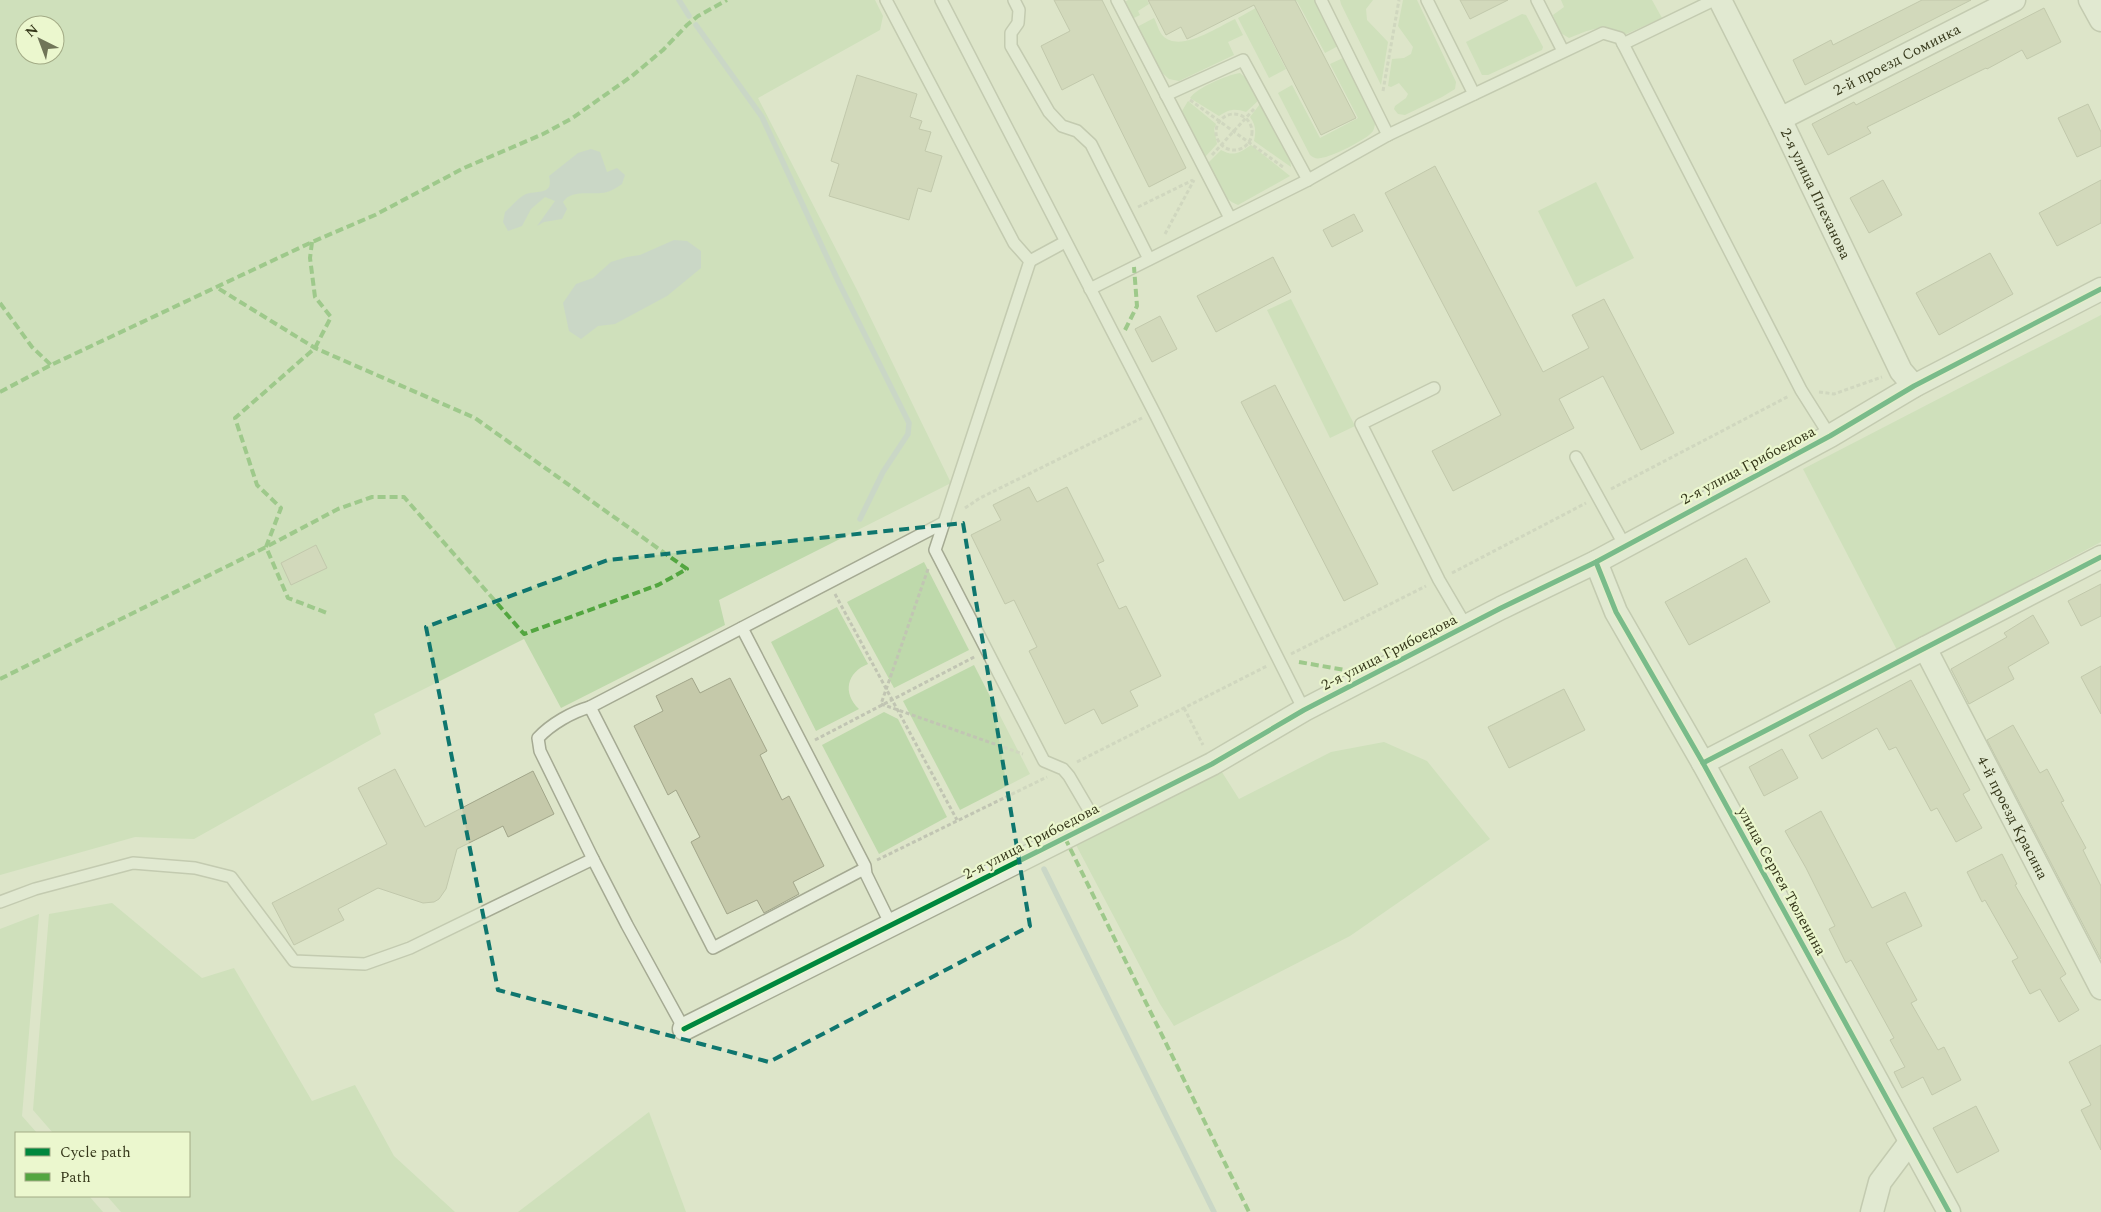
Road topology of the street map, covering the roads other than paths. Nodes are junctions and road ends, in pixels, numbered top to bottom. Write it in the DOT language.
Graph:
graph roads {
  1 [pos="886,0"];
  2 [pos="941,0"];
  3 [pos="1014,0"];
  4 [pos="1117,0"];
  5 [pos="1321,0"];
  6 [pos="1427,0"];
  7 [pos="1537,0"];
  8 [pos="1714,0"];
  9 [pos="1720,0"];
  10 [pos="2014,0"];
  11 [pos="2090,0"];
  12 [pos="2101,20"];
  13 [pos="1623,44"];
  14 [pos="1563,51"];
  15 [pos="1474,94"];
  16 [pos="1167,97"];
  17 [pos="1780,119"];
  18 [pos="1388,136"];
  19 [pos="1308,180"];
  20 [pos="1230,218"];
  21 [pos="1065,242"];
  22 [pos="1149,259"];
  23 [pos="1030,261"];
  24 [pos="1090,289"];
  25 [pos="2101,289"];
  26 [pos="1908,378"];
  27 [pos="1434,388"];
  28 [pos="1830,436"];
  29 [pos="1576,457"];
  30 [pos="945,522"];
  31 [pos="1625,546"];
  32 [pos="2101,557"];
  33 [pos="1596,562"];
  34 [pos="1466,626"];
  35 [pos="742,628"];
  36 [pos="1925,648"];
  37 [pos="590,707"];
  38 [pos="1304,710"];
  39 [pos="1703,763"];
  40 [pos="1096,822"];
  41 [pos="594,859"];
  42 [pos="865,867"];
  43 [pos="0,902"];
  44 [pos="891,925"];
  45 [pos="2101,988"];
  46 [pos="684,1029"];
  47 [pos="1910,1142"];
  48 [pos="1872,1212"];
  49 [pos="1949,1212"];
  1 -- 23 [label="lane"];
  2 -- 21 [label="lane"];
  3 -- 22 [label="lane"];
  4 -- 16 [label="lane"];
  5 -- 18 [label="lane"];
  6 -- 15 [label="lane"];
  7 -- 14 [label="lane"];
  8 -- 13 [label="lane"];
  9 -- 17 [label="street, 2-я улица Плеханова"];
  10 -- 17 [label="street, 2-й проезд Соминка"];
  11 -- 12 [label="street"];
  13 -- 14 [label="lane"];
  13 -- 28 [label="lane"];
  14 -- 15 [label="lane"];
  15 -- 18 [label="lane"];
  16 -- 19 [label="lane"];
  16 -- 20 [label="lane"];
  17 -- 26 [label="street, 2-я улица Плеханова"];
  18 -- 19 [label="lane"];
  19 -- 20 [label="lane"];
  20 -- 22 [label="lane"];
  21 -- 23 [label="lane"];
  21 -- 24 [label="lane"];
  22 -- 24 [label="lane"];
  23 -- 30 [label="lane"];
  24 -- 38 [label="lane"];
  25 -- 26 [label="street, 2-я улица Грибоедова"];
  26 -- 28 [label="street, 2-я улица Грибоедова"];
  27 -- 34 [label="lane"];
  28 -- 31 [label="street, 2-я улица Грибоедова"];
  29 -- 31 [label="lane"];
  30 -- 35 [label="lane"];
  30 -- 40 [label="lane"];
  31 -- 33 [label="street, 2-я улица Грибоедова"];
  32 -- 36 [label="street"];
  33 -- 34 [label="street, 2-я улица Грибоедова"];
  33 -- 39 [label="street, улица Сергея Тюленина"];
  34 -- 38 [label="street, 2-я улица Грибоедова"];
  35 -- 37 [label="lane"];
  35 -- 42 [label="lane"];
  36 -- 39 [label="street"];
  36 -- 45 [label="street, 4-й проезд Красина"];
  37 -- 41 [label="lane"];
  37 -- 42 [label="lane"];
  38 -- 40 [label="street, 2-я улица Грибоедова"];
  39 -- 47 [label="street, улица Сергея Тюленина"];
  40 -- 44 [label="street, 2-я улица Грибоедова"];
  41 -- 43 [label="lane"];
  41 -- 46 [label="lane"];
  42 -- 44 [label="lane"];
  44 -- 46 [label="street, 2-я улица Грибоедова"];
  47 -- 48 [label="street"];
  47 -- 49 [label="street, улица Сергея Тюленина"];
}
